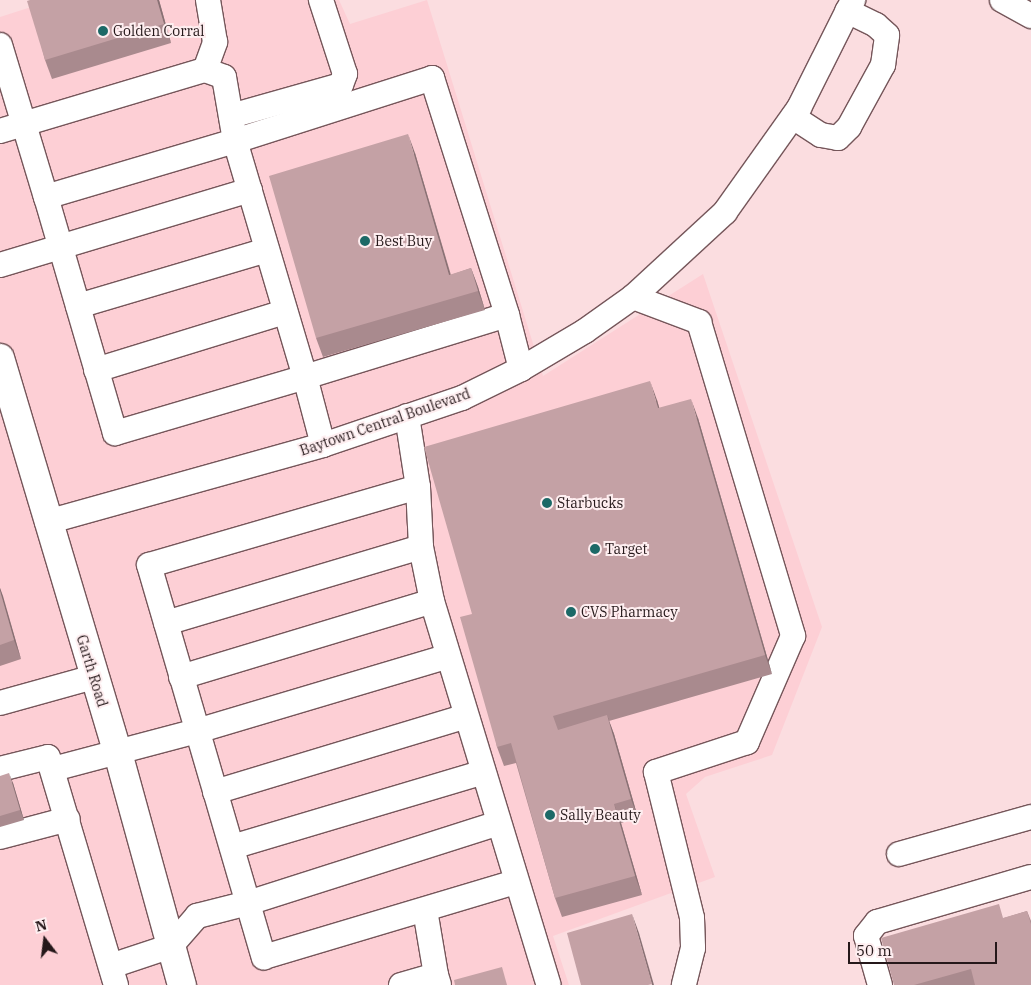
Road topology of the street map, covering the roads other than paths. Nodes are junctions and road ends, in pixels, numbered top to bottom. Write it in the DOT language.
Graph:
graph roads {
  1 [pos="208,0"];
  2 [pos="321,0"];
  3 [pos="1002,0"];
  4 [pos="850,5"];
  5 [pos="1031,16"];
  6 [pos="0,45"];
  7 [pos="205,70"];
  8 [pos="231,116"];
  9 [pos="792,117"];
  10 [pos="23,124"];
  11 [pos="0,131"];
  12 [pos="235,141"];
  13 [pos="250,190"];
  14 [pos="46,197"];
  15 [pos="61,248"];
  16 [pos="267,250"];
  17 [pos="0,266"];
  18 [pos="633,297"];
  19 [pos="78,306"];
  20 [pos="285,312"];
  21 [pos="508,314"];
  22 [pos="0,358"];
  23 [pos="522,369"];
  24 [pos="96,370"];
  25 [pos="305,377"];
  26 [pos="407,416"];
  27 [pos="8,417"];
  28 [pos="323,445"];
  29 [pos="418,487"];
  30 [pos="48,522"];
  31 [pos="421,547"];
  32 [pos="432,601"];
  33 [pos="166,623"];
  34 [pos="448,656"];
  35 [pos="94,677"];
  36 [pos="181,677"];
  37 [pos="0,703"];
  38 [pos="466,716"];
  39 [pos="197,731"];
  40 [pos="118,753"];
  41 [pos="0,769"];
  42 [pos="53,769"];
  43 [pos="483,772"];
  44 [pos="215,792"];
  45 [pos="1031,817"];
  46 [pos="68,819"];
  47 [pos="498,823"];
  48 [pos="0,837"];
  49 [pos="232,847"];
  50 [pos="899,854"];
  51 [pos="1031,877"];
  52 [pos="516,882"];
  53 [pos="248,903"];
  54 [pos="425,910"];
  55 [pos="171,946"];
  56 [pos="114,976"];
  57 [pos="438,980"];
  58 [pos="182,985"];
  59 [pos="401,985"];
  60 [pos="549,985"];
  61 [pos="684,985"];
  62 [pos="880,985"];
  1 -- 7 [label="street"];
  2 -- 8 [label="street"];
  3 -- 5 [label="street"];
  4 -- 9 [label="street, Baytown Central Boulevard"];
  4 -- 9 [label="street"];
  6 -- 10 [label="street"];
  7 -- 8 [label="street"];
  7 -- 10 [label="street"];
  8 -- 12 [label="street"];
  9 -- 18 [label="street, Baytown Central Boulevard"];
  10 -- 11 [label="street"];
  10 -- 14 [label="street"];
  12 -- 13 [label="street"];
  12 -- 14 [label="street"];
  12 -- 21 [label="street"];
  13 -- 15 [label="street"];
  13 -- 16 [label="street"];
  14 -- 15 [label="street"];
  15 -- 17 [label="street"];
  15 -- 19 [label="street"];
  16 -- 19 [label="street"];
  16 -- 20 [label="street"];
  18 -- 23 [label="street, Baytown Central Boulevard"];
  18 -- 61 [label="street"];
  19 -- 24 [label="street"];
  20 -- 24 [label="street"];
  20 -- 25 [label="street"];
  21 -- 23 [label="street"];
  21 -- 25 [label="street"];
  22 -- 27 [label="main road, Garth Road"];
  23 -- 26 [label="street, Baytown Central Boulevard"];
  24 -- 25 [label="street"];
  25 -- 28 [label="street"];
  26 -- 28 [label="street, Baytown Central Boulevard"];
  26 -- 29 [label="street"];
  27 -- 30 [label="main road, Garth Road"];
  28 -- 30 [label="street, Baytown Central Boulevard"];
  29 -- 31 [label="street"];
  29 -- 33 [label="street"];
  30 -- 35 [label="main road, Garth Road"];
  31 -- 32 [label="street"];
  31 -- 33 [label="street"];
  32 -- 34 [label="street"];
  32 -- 36 [label="street"];
  33 -- 36 [label="street"];
  34 -- 38 [label="street"];
  34 -- 39 [label="street"];
  35 -- 37 [label="street"];
  35 -- 40 [label="main road, Garth Road"];
  36 -- 39 [label="street"];
  38 -- 43 [label="street"];
  38 -- 44 [label="street"];
  39 -- 40 [label="street"];
  39 -- 44 [label="street"];
  40 -- 42 [label="street"];
  40 -- 55 [label="main road, Garth Road"];
  41 -- 42 [label="street"];
  42 -- 46 [label="street"];
  43 -- 47 [label="street"];
  43 -- 49 [label="street"];
  44 -- 49 [label="street"];
  45 -- 50 [label="street"];
  46 -- 48 [label="street"];
  46 -- 56 [label="street"];
  47 -- 52 [label="street"];
  47 -- 53 [label="street"];
  49 -- 53 [label="street"];
  51 -- 62 [label="street"];
  52 -- 54 [label="street"];
  52 -- 60 [label="street"];
  53 -- 54 [label="street"];
  53 -- 55 [label="street"];
  54 -- 57 [label="street"];
  55 -- 56 [label="street"];
  55 -- 58 [label="main road, Garth Road"];
  57 -- 59 [label="street"];
}
